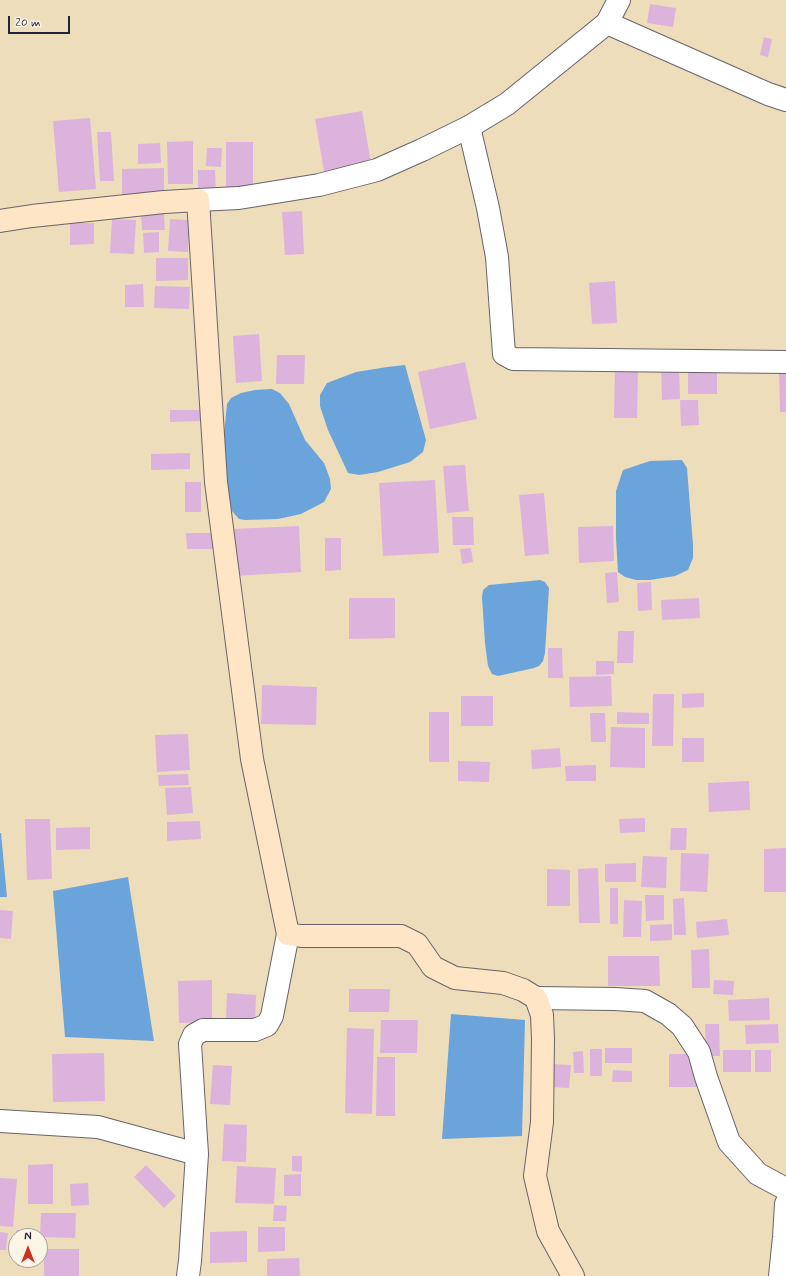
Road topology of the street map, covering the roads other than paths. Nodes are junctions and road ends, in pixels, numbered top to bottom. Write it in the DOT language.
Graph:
graph roads {
  1 [pos="619,0"];
  2 [pos="607,23"];
  3 [pos="786,100"];
  4 [pos="469,127"];
  5 [pos="198,200"];
  6 [pos="0,221"];
  7 [pos="786,362"];
  8 [pos="288,934"];
  9 [pos="536,998"];
  10 [pos="0,1121"];
  11 [pos="197,1154"];
  12 [pos="786,1189"];
  13 [pos="786,1204"];
  14 [pos="188,1276"];
  15 [pos="573,1276"];
  16 [pos="780,1276"];
  1 -- 2 [label="street"];
  2 -- 3 [label="street"];
  2 -- 4 [label="street"];
  4 -- 5 [label="street"];
  4 -- 7 [label="street"];
  5 -- 6 [label="main road"];
  5 -- 8 [label="main road"];
  8 -- 9 [label="main road"];
  8 -- 11 [label="street"];
  9 -- 12 [label="street"];
  9 -- 15 [label="main road"];
  10 -- 11 [label="street"];
  11 -- 14 [label="street"];
  13 -- 16 [label="street"];
}
